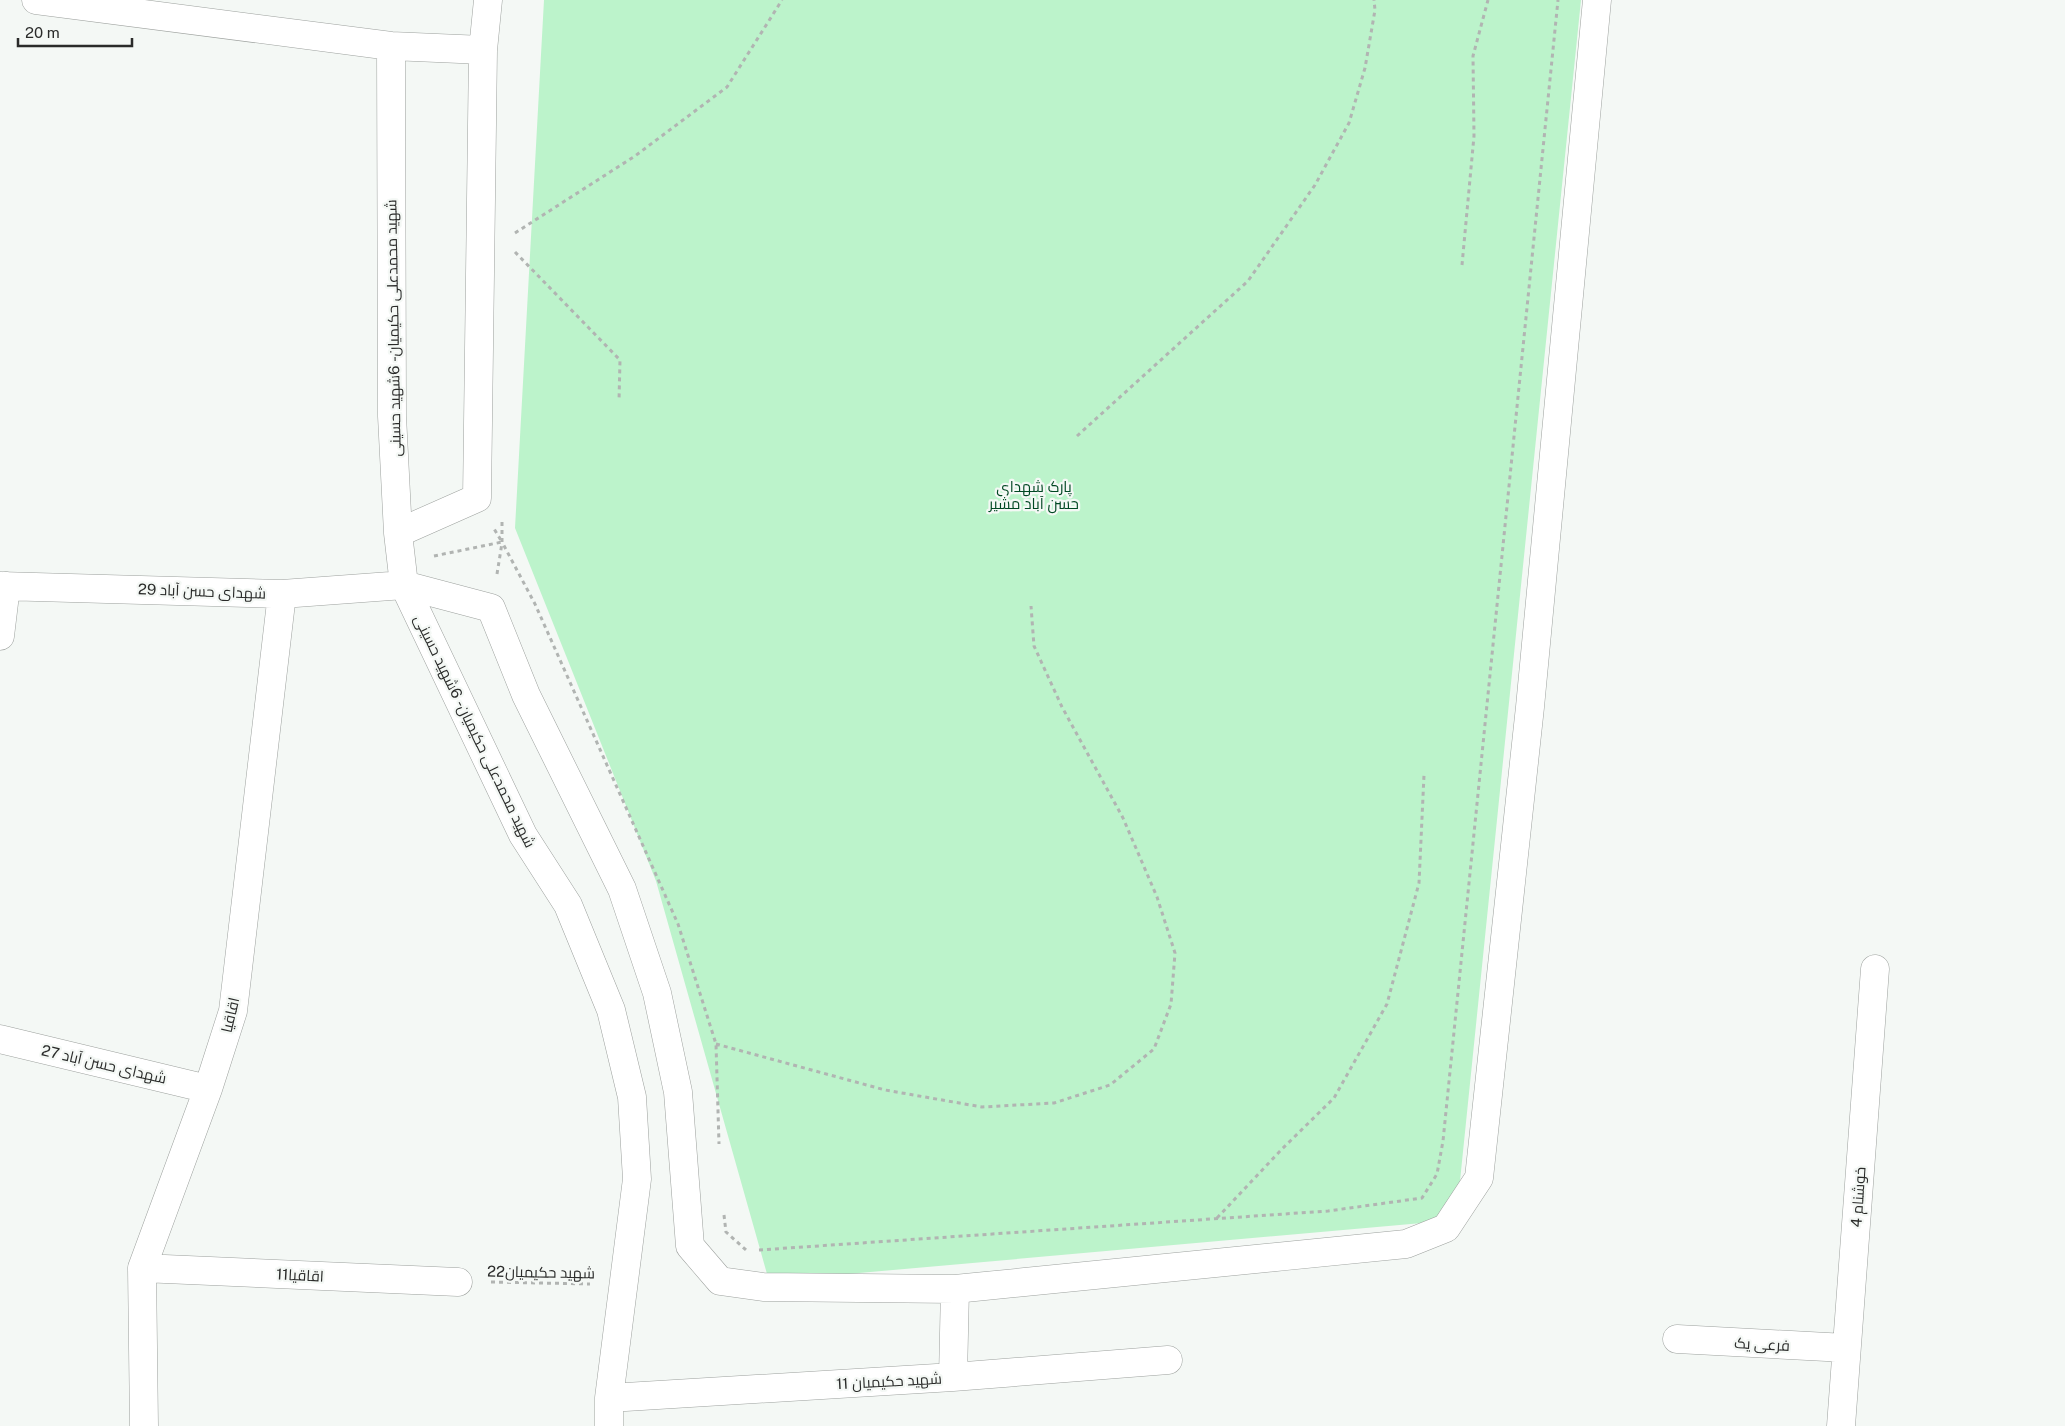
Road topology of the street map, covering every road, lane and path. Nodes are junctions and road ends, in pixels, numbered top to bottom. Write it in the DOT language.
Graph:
graph roads {
  1 [pos="36,0"];
  2 [pos="488,0"];
  3 [pos="782,0"];
  4 [pos="1374,0"];
  5 [pos="1488,0"];
  6 [pos="1558,0"];
  7 [pos="1598,0"];
  8 [pos="391,46"];
  9 [pos="483,50"];
  10 [pos="512,235"];
  11 [pos="511,247"];
  12 [pos="1462,266"];
  13 [pos="620,401"];
  14 [pos="1078,436"];
  15 [pos="502,512"];
  16 [pos="398,533"];
  17 [pos="404,585"];
  18 [pos="3,586"];
  19 [pos="282,594"];
  20 [pos="1031,606"];
  21 [pos="0,636"];
  22 [pos="1424,775"];
  23 [pos="1874,969"];
  24 [pos="0,1040"];
  25 [pos="716,1044"];
  26 [pos="208,1089"];
  27 [pos="719,1147"];
  28 [pos="724,1213"];
  29 [pos="1216,1219"];
  30 [pos="142,1268"];
  31 [pos="458,1282"];
  32 [pos="623,1285"];
  33 [pos="956,1289"];
  34 [pos="1677,1339"];
  35 [pos="1846,1348"];
  36 [pos="1168,1360"];
  37 [pos="953,1377"];
  38 [pos="609,1398"];
  39 [pos="144,1426"];
  40 [pos="609,1426"];
  41 [pos="1841,1426"];
  1 -- 8 [label="street"];
  2 -- 9 [label="street"];
  3 -- 10 [label="path"];
  4 -- 14 [label="path"];
  5 -- 12 [label="path"];
  6 -- 29 [label="path"];
  7 -- 33 [label="street"];
  8 -- 9 [label="street"];
  8 -- 16 [label="street, شهید محمدعلی حکیمیان - 6شهید حسینی"];
  9 -- 16 [label="street"];
  11 -- 13 [label="path"];
  15 -- 25 [label="path"];
  16 -- 17 [label="street, شهید محمدعلی حکیمیان - 6شهید حسینی"];
  17 -- 19 [label="street, شهدای حسن آباد 29"];
  17 -- 32 [label="street, شهید محمدعلی حکیمیان - 6شهید حسینی"];
  17 -- 33 [label="street, شهدای حسن آباد 29"];
  18 -- 19 [label="street, شهدای حسن آباد 29"];
  18 -- 21 [label="street"];
  19 -- 26 [label="street, اقاقیا"];
  20 -- 25 [label="path"];
  22 -- 29 [label="path"];
  23 -- 35 [label="street, خوشنام 4"];
  24 -- 26 [label="street, شهدای حسن آباد 27"];
  25 -- 27 [label="path"];
  26 -- 30 [label="street, اقاقیا"];
  28 -- 29 [label="path"];
  30 -- 31 [label="street, 11اقاقیا"];
  30 -- 39 [label="street, اقاقیا"];
  31 -- 32 [label="path, شهید حکیمیان22"];
  32 -- 38 [label="street, شهید محمدعلی حکیمیان - 6شهید حسینی"];
  33 -- 37 [label="street"];
  34 -- 35 [label="street, فرعی یک"];
  35 -- 41 [label="street, خوشنام 4"];
  36 -- 37 [label="street, شهید حکیمیان 11"];
  37 -- 38 [label="street, شهید حکیمیان 11"];
  38 -- 40 [label="street, شهید محمدعلی حکیمیان - 6شهید حسینی"];
}
